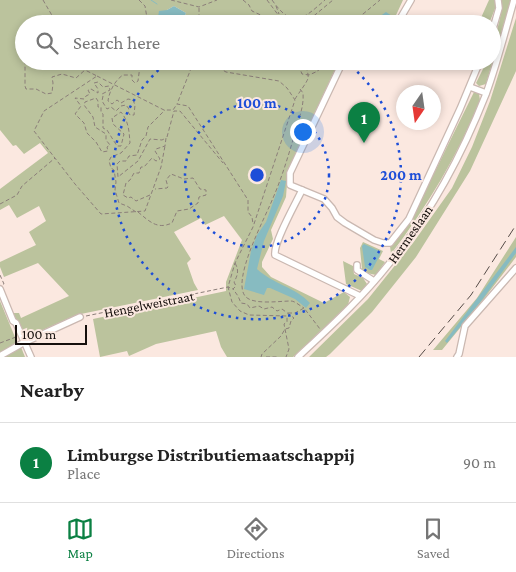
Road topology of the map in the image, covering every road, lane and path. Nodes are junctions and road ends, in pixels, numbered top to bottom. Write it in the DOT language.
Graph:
graph roads {
  1 [pos="43,0"];
  2 [pos="139,0"];
  3 [pos="171,0"];
  4 [pos="190,0"];
  5 [pos="206,0"];
  6 [pos="217,0"];
  7 [pos="243,0"];
  8 [pos="267,0"];
  9 [pos="272,0"];
  10 [pos="325,0"];
  11 [pos="333,0"];
  12 [pos="380,0"];
  13 [pos="411,0"];
  14 [pos="498,0"];
  15 [pos="514,0"];
  16 [pos="192,5"];
  17 [pos="204,5"];
  18 [pos="276,6"];
  19 [pos="199,7"];
  20 [pos="52,15"];
  21 [pos="146,15"];
  22 [pos="198,15"];
  23 [pos="261,15"];
  24 [pos="278,15"];
  25 [pos="279,15"];
  26 [pos="287,15"];
  27 [pos="307,15"];
  28 [pos="315,15"];
  29 [pos="361,15"];
  30 [pos="402,15"];
  31 [pos="497,15"];
  32 [pos="501,46"];
  33 [pos="25,70"];
  34 [pos="85,70"];
  35 [pos="139,70"];
  36 [pos="190,70"];
  37 [pos="222,70"];
  38 [pos="300,70"];
  39 [pos="307,70"];
  40 [pos="318,70"];
  41 [pos="339,70"];
  42 [pos="477,70"];
  43 [pos="494,70"];
  44 [pos="308,75"];
  45 [pos="97,76"];
  46 [pos="114,86"];
  47 [pos="470,87"];
  48 [pos="300,89"];
  49 [pos="486,93"];
  50 [pos="295,100"];
  51 [pos="177,104"];
  52 [pos="166,110"];
  53 [pos="173,110"];
  54 [pos="166,138"];
  55 [pos="165,146"];
  56 [pos="56,157"];
  57 [pos="227,167"];
  58 [pos="153,189"];
  59 [pos="302,190"];
  60 [pos="151,195"];
  61 [pos="0,204"];
  62 [pos="137,212"];
  63 [pos="253,227"];
  64 [pos="235,263"];
  65 [pos="356,265"];
  66 [pos="516,268"];
  67 [pos="0,275"];
  68 [pos="374,281"];
  69 [pos="228,286"];
  70 [pos="1,287"];
  71 [pos="234,289"];
  72 [pos="360,296"];
  73 [pos="304,308"];
  74 [pos="288,312"];
  75 [pos="287,316"];
  76 [pos="80,317"];
  77 [pos="285,329"];
  78 [pos="322,334"];
  79 [pos="17,337"];
  80 [pos="25,342"];
  81 [pos="0,343"];
  82 [pos="0,356"];
  83 [pos="31,357"];
  84 [pos="261,357"];
  85 [pos="266,357"];
  86 [pos="277,357"];
  87 [pos="286,357"];
  88 [pos="298,357"];
  89 [pos="457,357"];
  1 -- 20 [label="path"];
  2 -- 21 [label="path"];
  3 -- 16 [label="path"];
  4 -- 16 [label="path"];
  5 -- 17 [label="path"];
  6 -- 17 [label="path"];
  7 -- 23 [label="path"];
  8 -- 24 [label="path"];
  9 -- 18 [label="path"];
  10 -- 27 [label="path"];
  11 -- 28 [label="path"];
  12 -- 29 [label="path"];
  13 -- 30 [label="street"];
  14 -- 31 [label="street"];
  15 -- 32 [label="street, Hermeslaan"];
  16 -- 19 [label="path"];
  17 -- 19 [label="path"];
  18 -- 25 [label="path"];
  18 -- 26 [label="path"];
  19 -- 22 [label="path"];
  33 -- 34 [label="path"];
  34 -- 45 [label="path"];
  35 -- 46 [label="path"];
  36 -- 51 [label="path"];
  37 -- 50 [label="path"];
  38 -- 44 [label="path"];
  39 -- 44 [label="path"];
  40 -- 44 [label="path"];
  41 -- 59 [label="street"];
  42 -- 47 [label="street"];
  43 -- 49 [label="street, Hermeslaan"];
  44 -- 48 [label="path"];
  45 -- 46 [label="path"];
  45 -- 56 [label="path"];
  46 -- 52 [label="path"];
  46 -- 62 [label="path"];
  47 -- 49 [label="street"];
  47 -- 59 [label="street"];
  48 -- 50 [label="path"];
  48 -- 73 [label="path"];
  49 -- 68 [label="street, Hermeslaan"];
  50 -- 63 [label="path"];
  51 -- 53 [label="path"];
  51 -- 57 [label="path"];
  52 -- 53 [label="path"];
  52 -- 54 [label="path"];
  53 -- 54 [label="path"];
  53 -- 57 [label="path"];
  54 -- 55 [label="path"];
  55 -- 58 [label="path"];
  55 -- 60 [label="path"];
  56 -- 61 [label="path"];
  56 -- 62 [label="path"];
  57 -- 63 [label="path"];
  58 -- 60 [label="path"];
  58 -- 62 [label="path"];
  59 -- 72 [label="street"];
  60 -- 62 [label="path"];
  63 -- 64 [label="path"];
  64 -- 69 [label="path"];
  64 -- 71 [label="path"];
  65 -- 68 [label="street"];
  66 -- 89 [label="street"];
  67 -- 70 [label="path"];
  68 -- 72 [label="street, Hermeslaan"];
  69 -- 71 [label="path"];
  69 -- 75 [label="path"];
  69 -- 76 [label="path, Hengelweistraat"];
  70 -- 80 [label="street"];
  71 -- 74 [label="path"];
  72 -- 78 [label="street, Hermeslaan"];
  73 -- 74 [label="path"];
  73 -- 78 [label="path"];
  74 -- 75 [label="path"];
  74 -- 77 [label="path"];
  75 -- 77 [label="path"];
  76 -- 80 [label="street"];
  77 -- 84 [label="path"];
  77 -- 87 [label="path"];
  78 -- 88 [label="street, Hermeslaan"];
  79 -- 81 [label="path"];
  80 -- 82 [label="street"];
  80 -- 83 [label="street"];
  85 -- 86 [label="path"];
}
